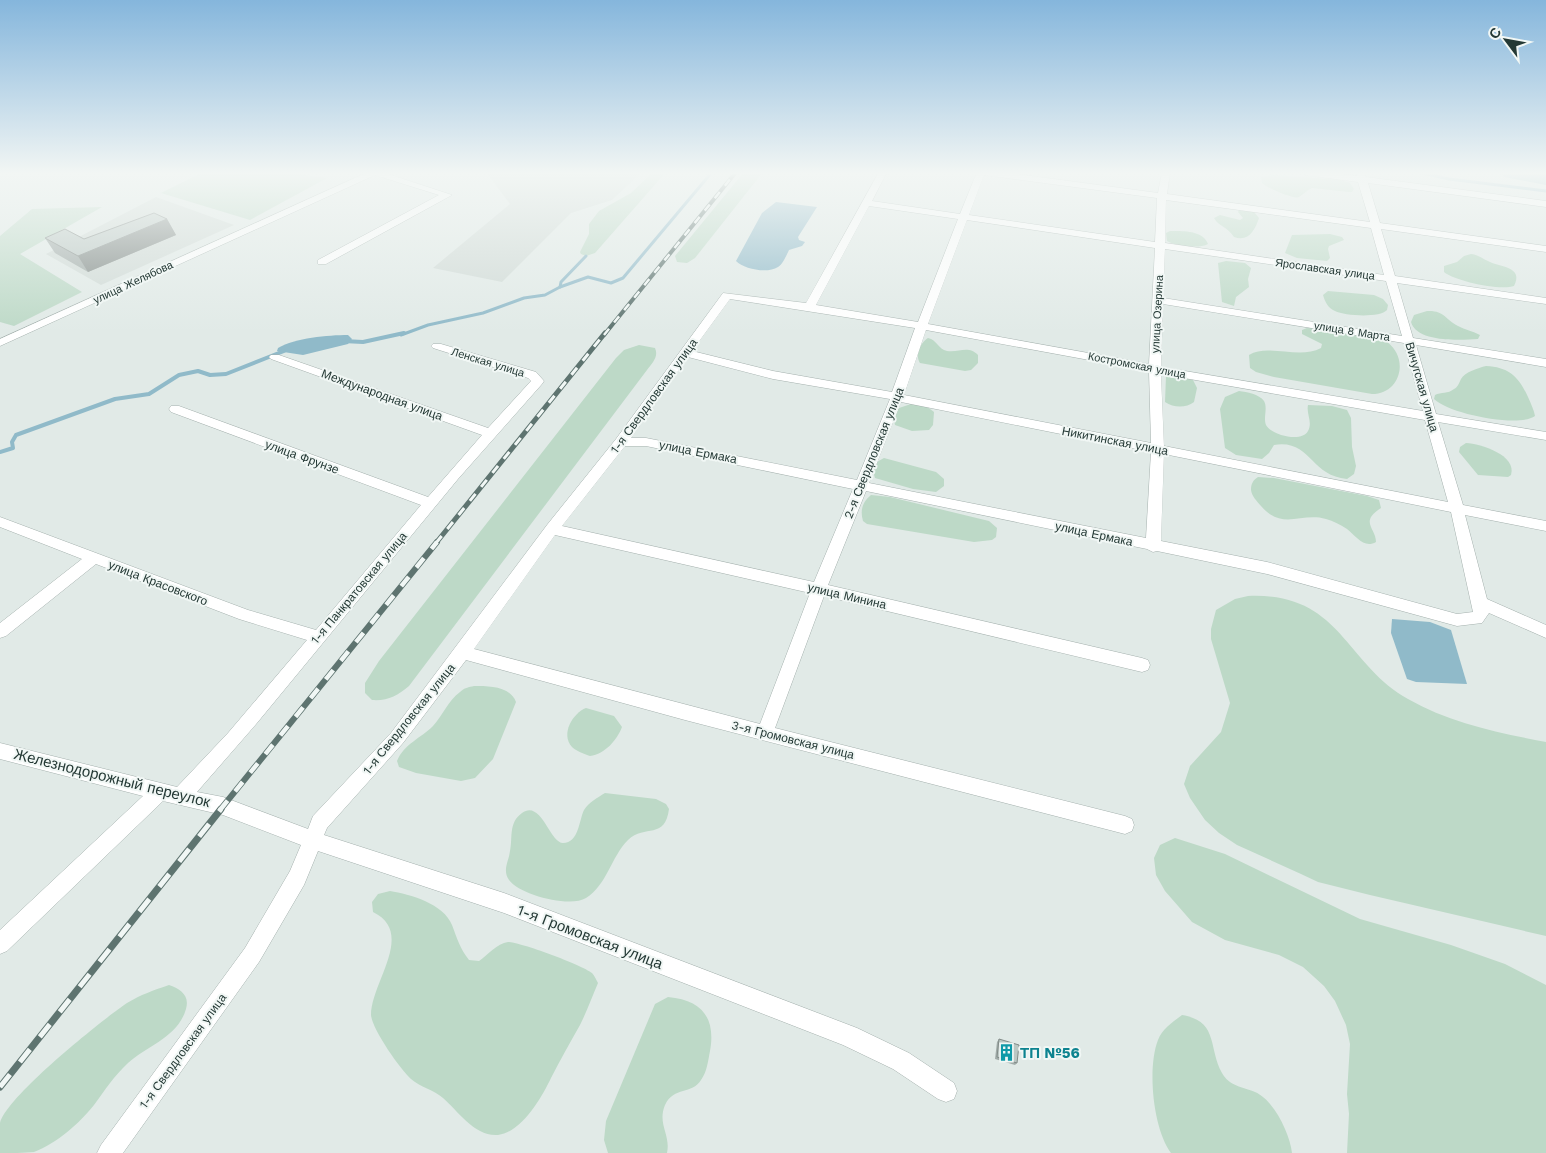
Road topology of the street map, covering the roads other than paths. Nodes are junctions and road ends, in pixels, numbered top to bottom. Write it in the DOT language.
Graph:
graph roads {
  1 [pos="1375,225"];
  2 [pos="253,226"];
  3 [pos="389,226"];
  4 [pos="854,226"];
  5 [pos="960,226"];
  6 [pos="1028,226"];
  7 [pos="1161,226"];
  8 [pos="1381,226"];
  9 [pos="1161,246"];
  10 [pos="1546,249"];
  11 [pos="322,262"];
  12 [pos="1391,278"];
  13 [pos="727,295"];
  14 [pos="1158,300"];
  15 [pos="1546,300"];
  16 [pos="810,306"];
  17 [pos="922,325"];
  18 [pos="1409,340"];
  19 [pos="0,343"];
  20 [pos="436,346"];
  21 [pos="686,353"];
  22 [pos="275,357"];
  23 [pos="1546,363"];
  24 [pos="1155,369"];
  25 [pos="538,381"];
  26 [pos="897,397"];
  27 [pos="175,409"];
  28 [pos="1430,416"];
  29 [pos="489,433"];
  30 [pos="1546,436"];
  31 [pos="621,442"];
  32 [pos="1158,449"];
  33 [pos="861,484"];
  34 [pos="430,503"];
  35 [pos="1457,509"];
  36 [pos="0,522"];
  37 [pos="1546,526"];
  38 [pos="552,530"];
  39 [pos="1153,546"];
  40 [pos="94,558"];
  41 [pos="819,589"];
  42 [pos="1480,603"];
  43 [pos="0,632"];
  44 [pos="1546,632"];
  45 [pos="319,637"];
  46 [pos="462,652"];
  47 [pos="1142,665"];
  48 [pos="765,733"];
  49 [pos="0,751"];
  50 [pos="160,792"];
  51 [pos="181,796"];
  52 [pos="223,806"];
  53 [pos="1125,825"];
  54 [pos="312,840"];
  55 [pos="0,944"];
  56 [pos="946,1090"];
  57 [pos="109,1153"];
  1 -- 12 [label="street, Вичугская улица"];
  2 -- 19 [label="street, улица Желябова"];
  3 -- 11 [label="street"];
  4 -- 16 [label="street"];
  5 -- 17 [label="street, 2-я Свердловская улица"];
  6 -- 9 [label="street, Ярославская улица"];
  7 -- 9 [label="street, улица Озерина"];
  8 -- 10 [label="street"];
  9 -- 12 [label="street, Ярославская улица"];
  9 -- 14 [label="street, улица Озерина"];
  12 -- 15 [label="street, Ярославская улица"];
  12 -- 18 [label="street, Вичугская улица"];
  13 -- 16 [label="street, Костромская улица"];
  13 -- 21 [label="street, 1-я Свердловская улица"];
  14 -- 18 [label="street, улица 8 Марта"];
  14 -- 24 [label="street, улица Озерина"];
  16 -- 17 [label="street, Костромская улица"];
  17 -- 24 [label="street, Костромская улица"];
  17 -- 26 [label="street, 2-я Свердловская улица"];
  18 -- 23 [label="street, улица 8 Марта"];
  18 -- 28 [label="street, Вичугская улица"];
  20 -- 25 [label="street, Ленская улица"];
  21 -- 26 [label="street, Никитинская улица"];
  21 -- 31 [label="street, 1-я Свердловская улица"];
  22 -- 29 [label="street, Международная улица"];
  24 -- 28 [label="street, Костромская улица"];
  24 -- 32 [label="street, улица Озерина"];
  25 -- 29 [label="street, 1-я Панкратовская улица"];
  26 -- 32 [label="street, Никитинская улица"];
  26 -- 33 [label="street, 2-я Свердловская улица"];
  27 -- 34 [label="street, улица Фрунзе"];
  28 -- 30 [label="street, Костромская улица"];
  28 -- 35 [label="street, Вичугская улица"];
  29 -- 34 [label="street, 1-я Панкратовская улица"];
  31 -- 33 [label="street, улица Ермака"];
  31 -- 38 [label="street, 1-я Свердловская улица"];
  32 -- 35 [label="street, Никитинская улица"];
  32 -- 39 [label="street, улица Озерина"];
  33 -- 39 [label="street, улица Ермака"];
  33 -- 41 [label="street, 2-я Свердловская улица"];
  34 -- 45 [label="street, 1-я Панкратовская улица"];
  35 -- 37 [label="street, Никитинская улица"];
  35 -- 42 [label="street, Вичугская улица"];
  36 -- 40 [label="street, улица Красовского"];
  38 -- 41 [label="street, улица Минина"];
  38 -- 46 [label="street, 1-я Свердловская улица"];
  39 -- 42 [label="street, улица Ермака"];
  40 -- 43 [label="street"];
  40 -- 45 [label="street, улица Красовского"];
  41 -- 47 [label="street, улица Минина"];
  41 -- 48 [label="street, 2-я Свердловская улица"];
  42 -- 44 [label="street"];
  45 -- 51 [label="street, 1-я Панкратовская улица"];
  46 -- 48 [label="street, 3-я Громовская улица"];
  46 -- 54 [label="street, 1-я Свердловская улица"];
  48 -- 53 [label="street, 3-я Громовская улица"];
  49 -- 50 [label="street, Железнодорожный переулок"];
  50 -- 51 [label="street, Железнодорожный переулок"];
  50 -- 55 [label="street"];
  51 -- 52 [label="street, Железнодорожный переулок"];
  52 -- 54 [label="street, 1-я Громовская улица"];
  54 -- 56 [label="street, 1-я Громовская улица"];
  54 -- 57 [label="street, 1-я Свердловская улица"];
}
